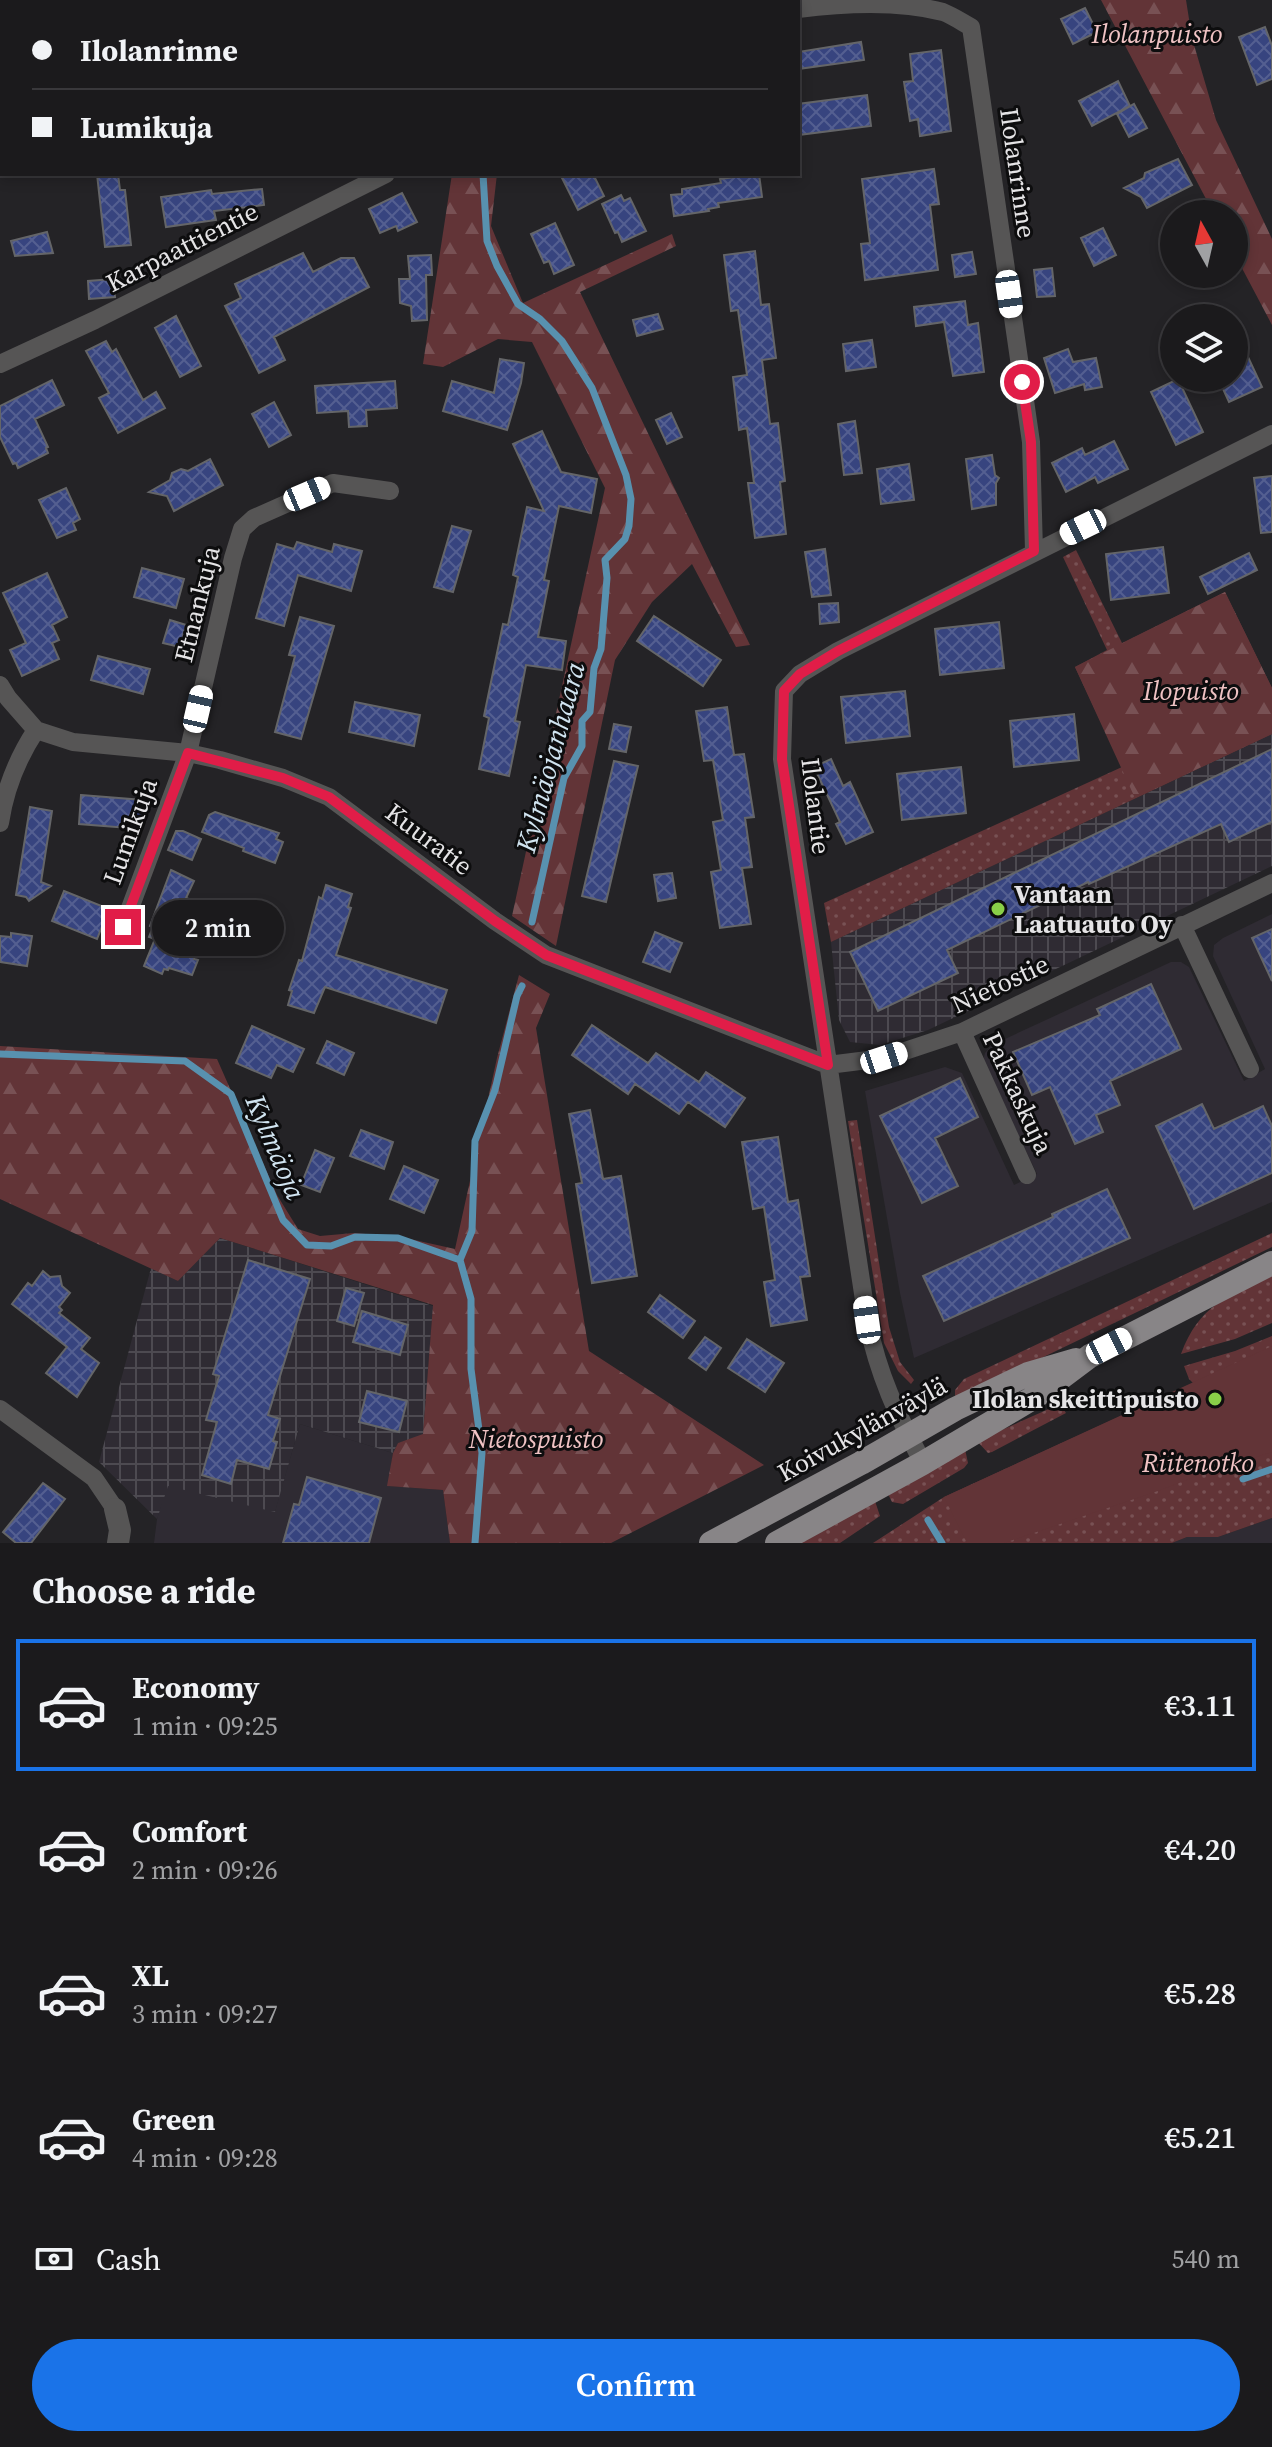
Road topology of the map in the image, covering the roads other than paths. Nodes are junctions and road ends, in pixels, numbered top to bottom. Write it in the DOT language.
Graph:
graph roads {
  1 [pos="800,9"];
  2 [pos="382,176"];
  3 [pos="0,364"];
  4 [pos="1272,434"];
  5 [pos="390,491"];
  6 [pos="1034,551"];
  7 [pos="0,685"];
  8 [pos="36,730"];
  9 [pos="188,753"];
  10 [pos="0,823"];
  11 [pos="1272,883"];
  12 [pos="1182,925"];
  13 [pos="123,927"];
  14 [pos="962,1032"];
  15 [pos="828,1065"];
  16 [pos="1250,1069"];
  17 [pos="1027,1175"];
  18 [pos="1272,1263"];
  19 [pos="1090,1356"];
  20 [pos="0,1409"];
  21 [pos="908,1434"];
  22 [pos="923,1463"];
  23 [pos="115,1509"];
  24 [pos="118,1543"];
  25 [pos="711,1543"];
  26 [pos="777,1543"];
  1 -- 6 [label="street, Ilolanrinne"];
  2 -- 3 [label="street, Karpaattientie"];
  4 -- 6 [label="street, Ilolantie"];
  5 -- 9 [label="street, Etnankuja"];
  6 -- 15 [label="street, Ilolantie"];
  7 -- 8 [label="street"];
  8 -- 9 [label="street, Kuuratie"];
  8 -- 10 [label="street"];
  9 -- 13 [label="street, Lumikuja"];
  9 -- 15 [label="street, Kuuratie"];
  11 -- 12 [label="street, Nietostie"];
  12 -- 14 [label="street, Nietostie"];
  12 -- 16 [label="street"];
  14 -- 15 [label="street, Nietostie"];
  14 -- 17 [label="street, Pakkaskuja"];
  15 -- 21 [label="street, Ilolantie"];
  18 -- 19 [label="main road, Koivukylänväylä"];
  19 -- 21 [label="main road, Koivukylänväylä"];
  19 -- 22 [label="main road, Koivukylänväylä"];
  20 -- 23 [label="street"];
  21 -- 22 [label="street, Ilolantie"];
  21 -- 25 [label="main road, Koivukylänväylä"];
  22 -- 26 [label="main road, Koivukylänväylä"];
  23 -- 24 [label="street"];
}
